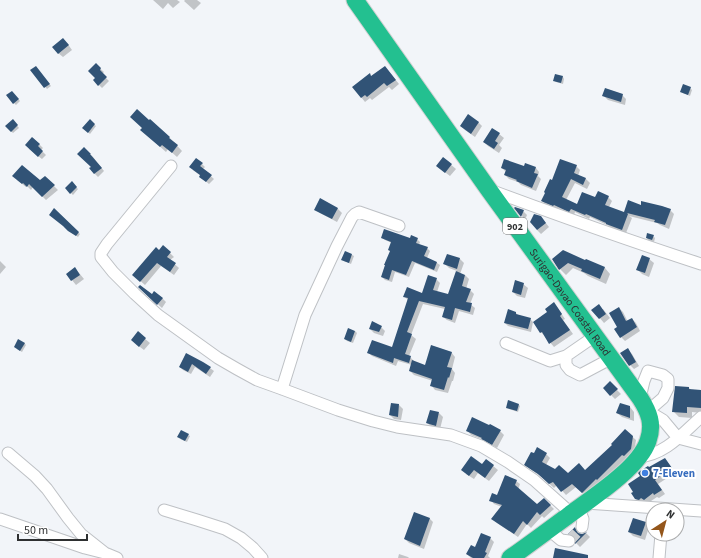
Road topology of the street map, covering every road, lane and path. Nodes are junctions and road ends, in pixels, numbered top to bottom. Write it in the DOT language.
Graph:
graph roads {
  1 [pos="355,0"];
  2 [pos="171,166"];
  3 [pos="488,190"];
  4 [pos="399,226"];
  5 [pos="701,264"];
  6 [pos="596,336"];
  7 [pos="506,344"];
  8 [pos="566,356"];
  9 [pos="612,358"];
  10 [pos="282,389"];
  11 [pos="644,404"];
  12 [pos="701,417"];
  13 [pos="678,438"];
  14 [pos="701,444"];
  15 [pos="8,453"];
  16 [pos="638,457"];
  17 [pos="579,508"];
  18 [pos="645,509"];
  19 [pos="164,510"];
  20 [pos="685,510"];
  21 [pos="701,511"];
  22 [pos="0,519"];
  23 [pos="582,527"];
  24 [pos="549,530"];
  25 [pos="569,540"];
  26 [pos="660,542"];
  27 [pos="105,553"];
  28 [pos="117,558"];
  29 [pos="262,558"];
  30 [pos="510,558"];
  31 [pos="659,558"];
  1 -- 3 [label="highway, Surigao-Davao Coastal Road / 902"];
  2 -- 10 [label="street"];
  3 -- 5 [label="street"];
  3 -- 6 [label="highway, Surigao-Davao Coastal Road / 902"];
  4 -- 10 [label="street"];
  6 -- 8 [label="street"];
  6 -- 9 [label="highway, Surigao-Davao Coastal Road / 902"];
  7 -- 8 [label="street"];
  8 -- 9 [label="street"];
  9 -- 11 [label="highway, Surigao-Davao Coastal Road / 902"];
  10 -- 17 [label="street"];
  11 -- 13 [label="street"];
  11 -- 16 [label="highway, Surigao-Davao Coastal Road / 902"];
  12 -- 13 [label="street"];
  13 -- 14 [label="street"];
  13 -- 16 [label="street"];
  15 -- 27 [label="street"];
  16 -- 17 [label="highway, Surigao-Davao Coastal Road / 902"];
  17 -- 18 [label="street"];
  17 -- 23 [label="street"];
  17 -- 24 [label="highway, Surigao-Davao Coastal Road / 902"];
  19 -- 29 [label="street"];
  20 -- 21 [label="street"];
  22 -- 27 [label="street"];
  24 -- 25 [label="street"];
  24 -- 30 [label="highway, Surigao-Davao Coastal Road / 902"];
  26 -- 31 [label="street"];
  27 -- 28 [label="street"];
}
